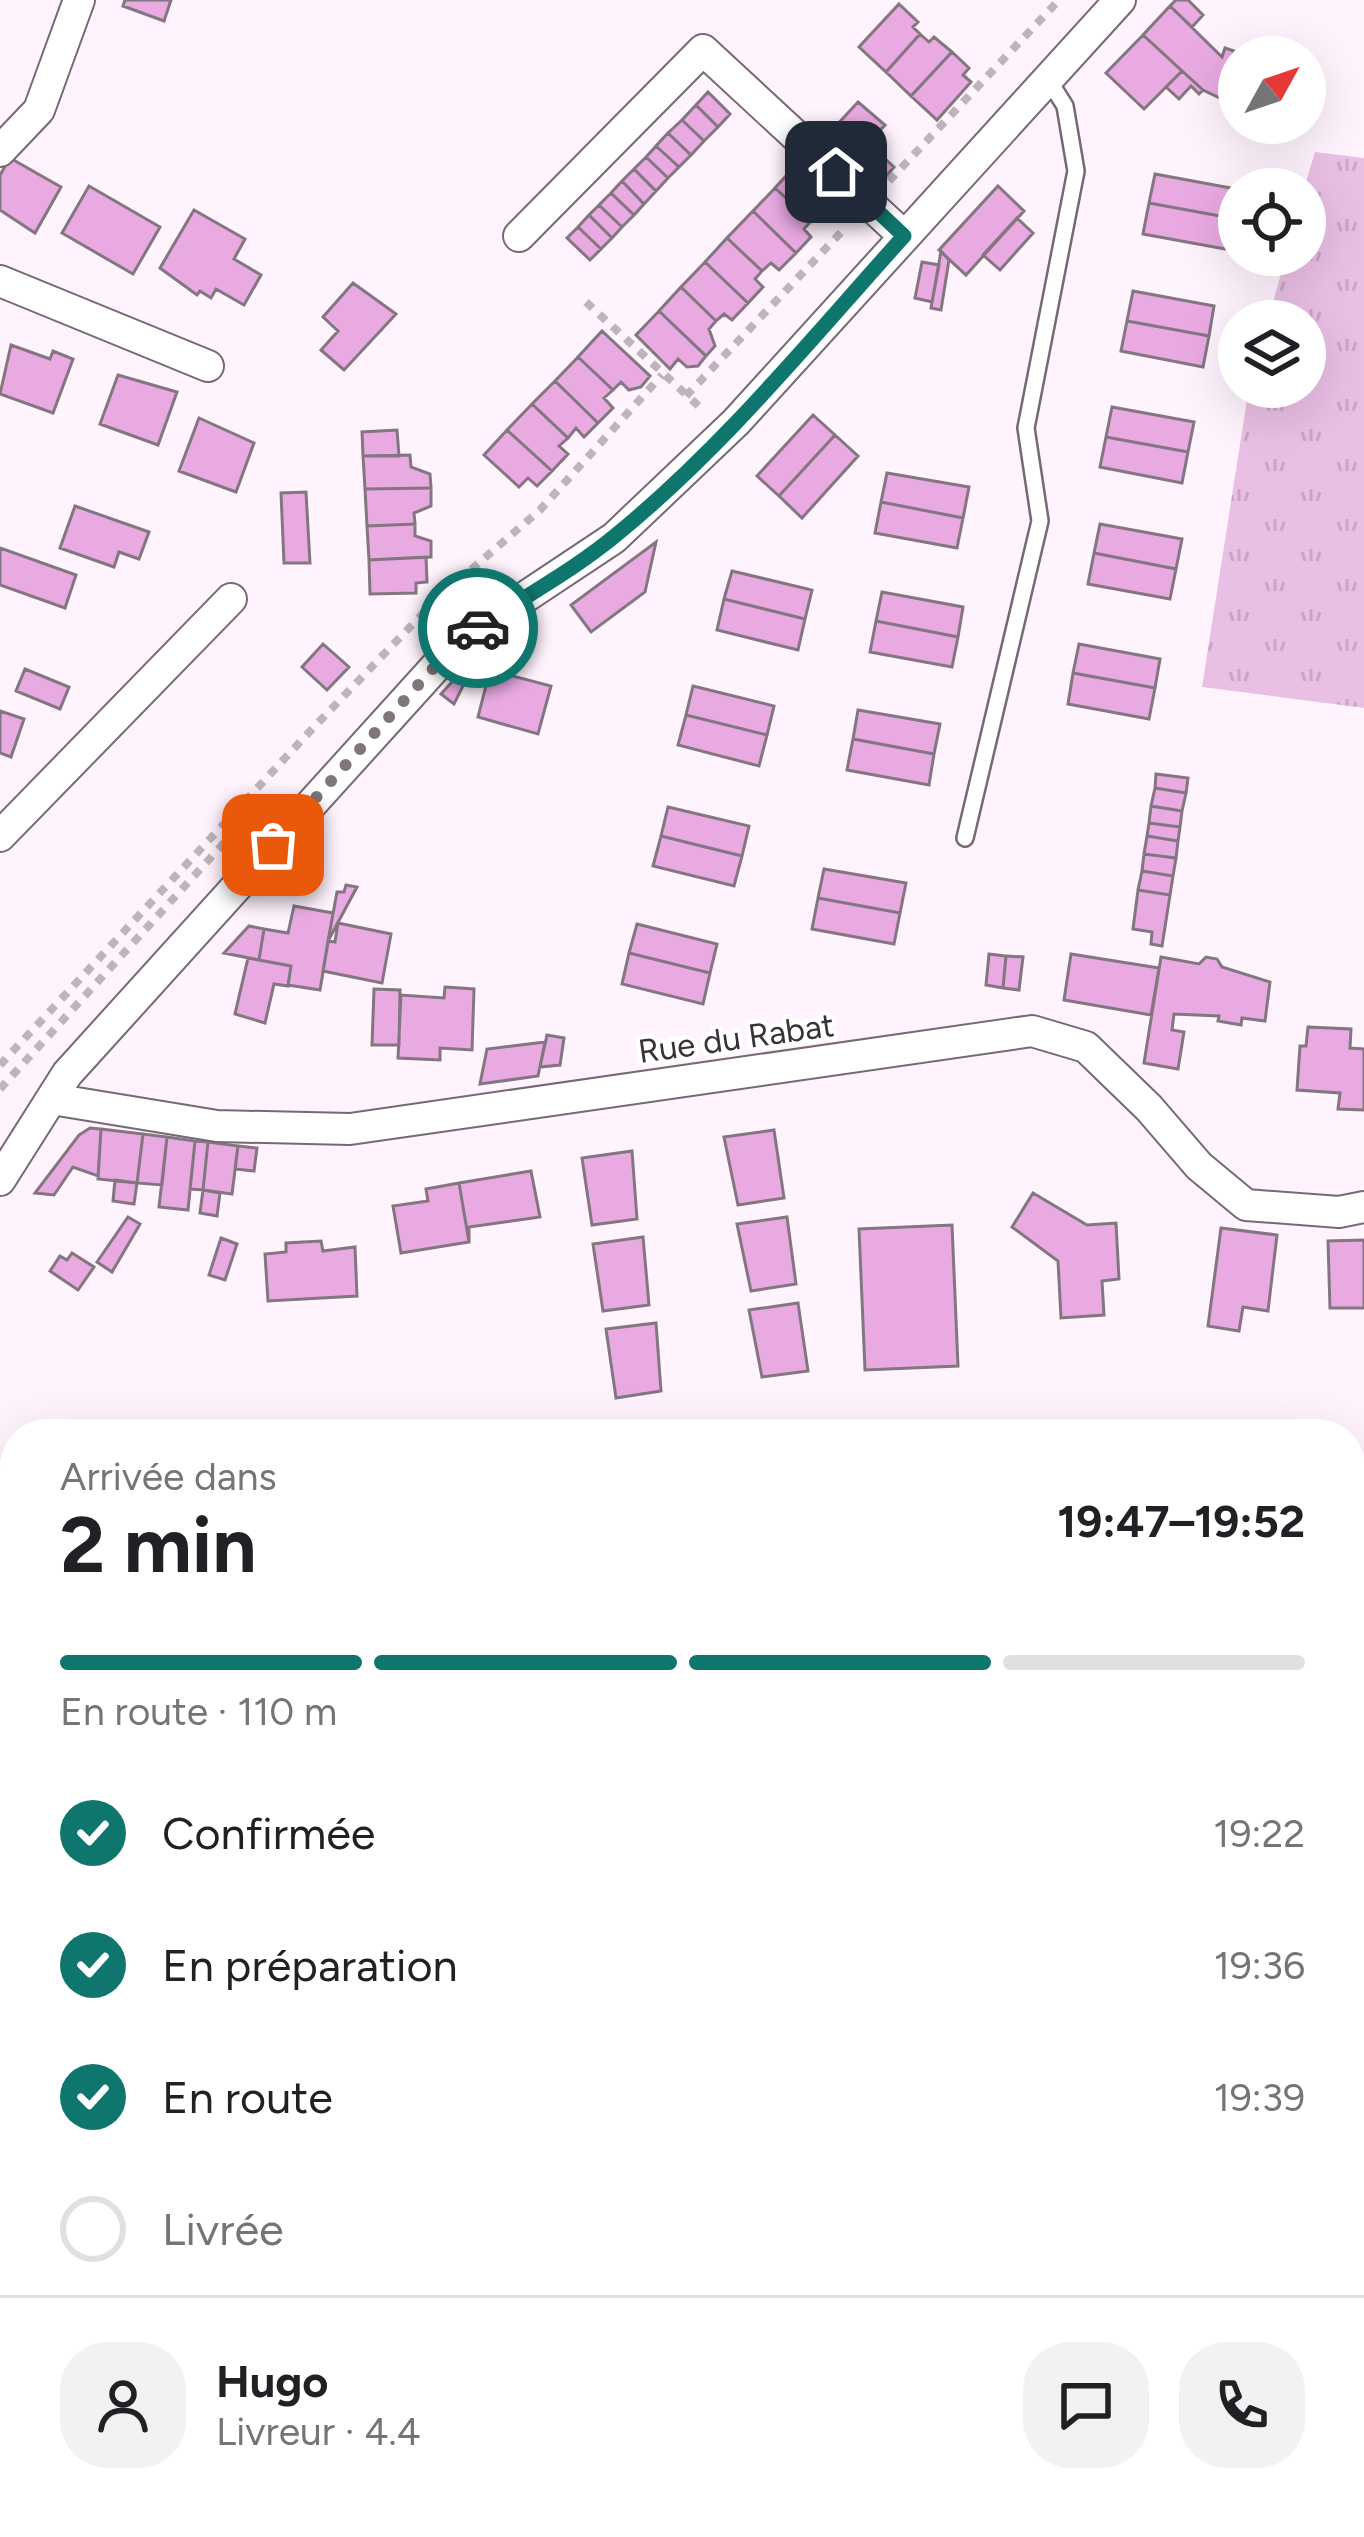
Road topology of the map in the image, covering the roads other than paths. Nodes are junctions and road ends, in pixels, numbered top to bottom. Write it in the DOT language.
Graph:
graph roads {
  1 [pos="79,0"];
  2 [pos="1120,0"];
  3 [pos="1048,79"];
  4 [pos="0,151"];
  5 [pos="519,236"];
  6 [pos="904,236"];
  7 [pos="0,280"];
  8 [pos="208,366"];
  9 [pos="230,599"];
  10 [pos="0,836"];
  11 [pos="965,838"];
  12 [pos="52,1099"];
  13 [pos="0,1180"];
  14 [pos="1364,1207"];
  1 -- 4 [label="street"];
  2 -- 3 [label="street"];
  3 -- 6 [label="street"];
  3 -- 11 [label="lane"];
  5 -- 6 [label="street"];
  6 -- 12 [label="street"];
  7 -- 8 [label="street"];
  9 -- 10 [label="street"];
  12 -- 13 [label="street"];
  12 -- 14 [label="street, Rue du Rabat"];
}
